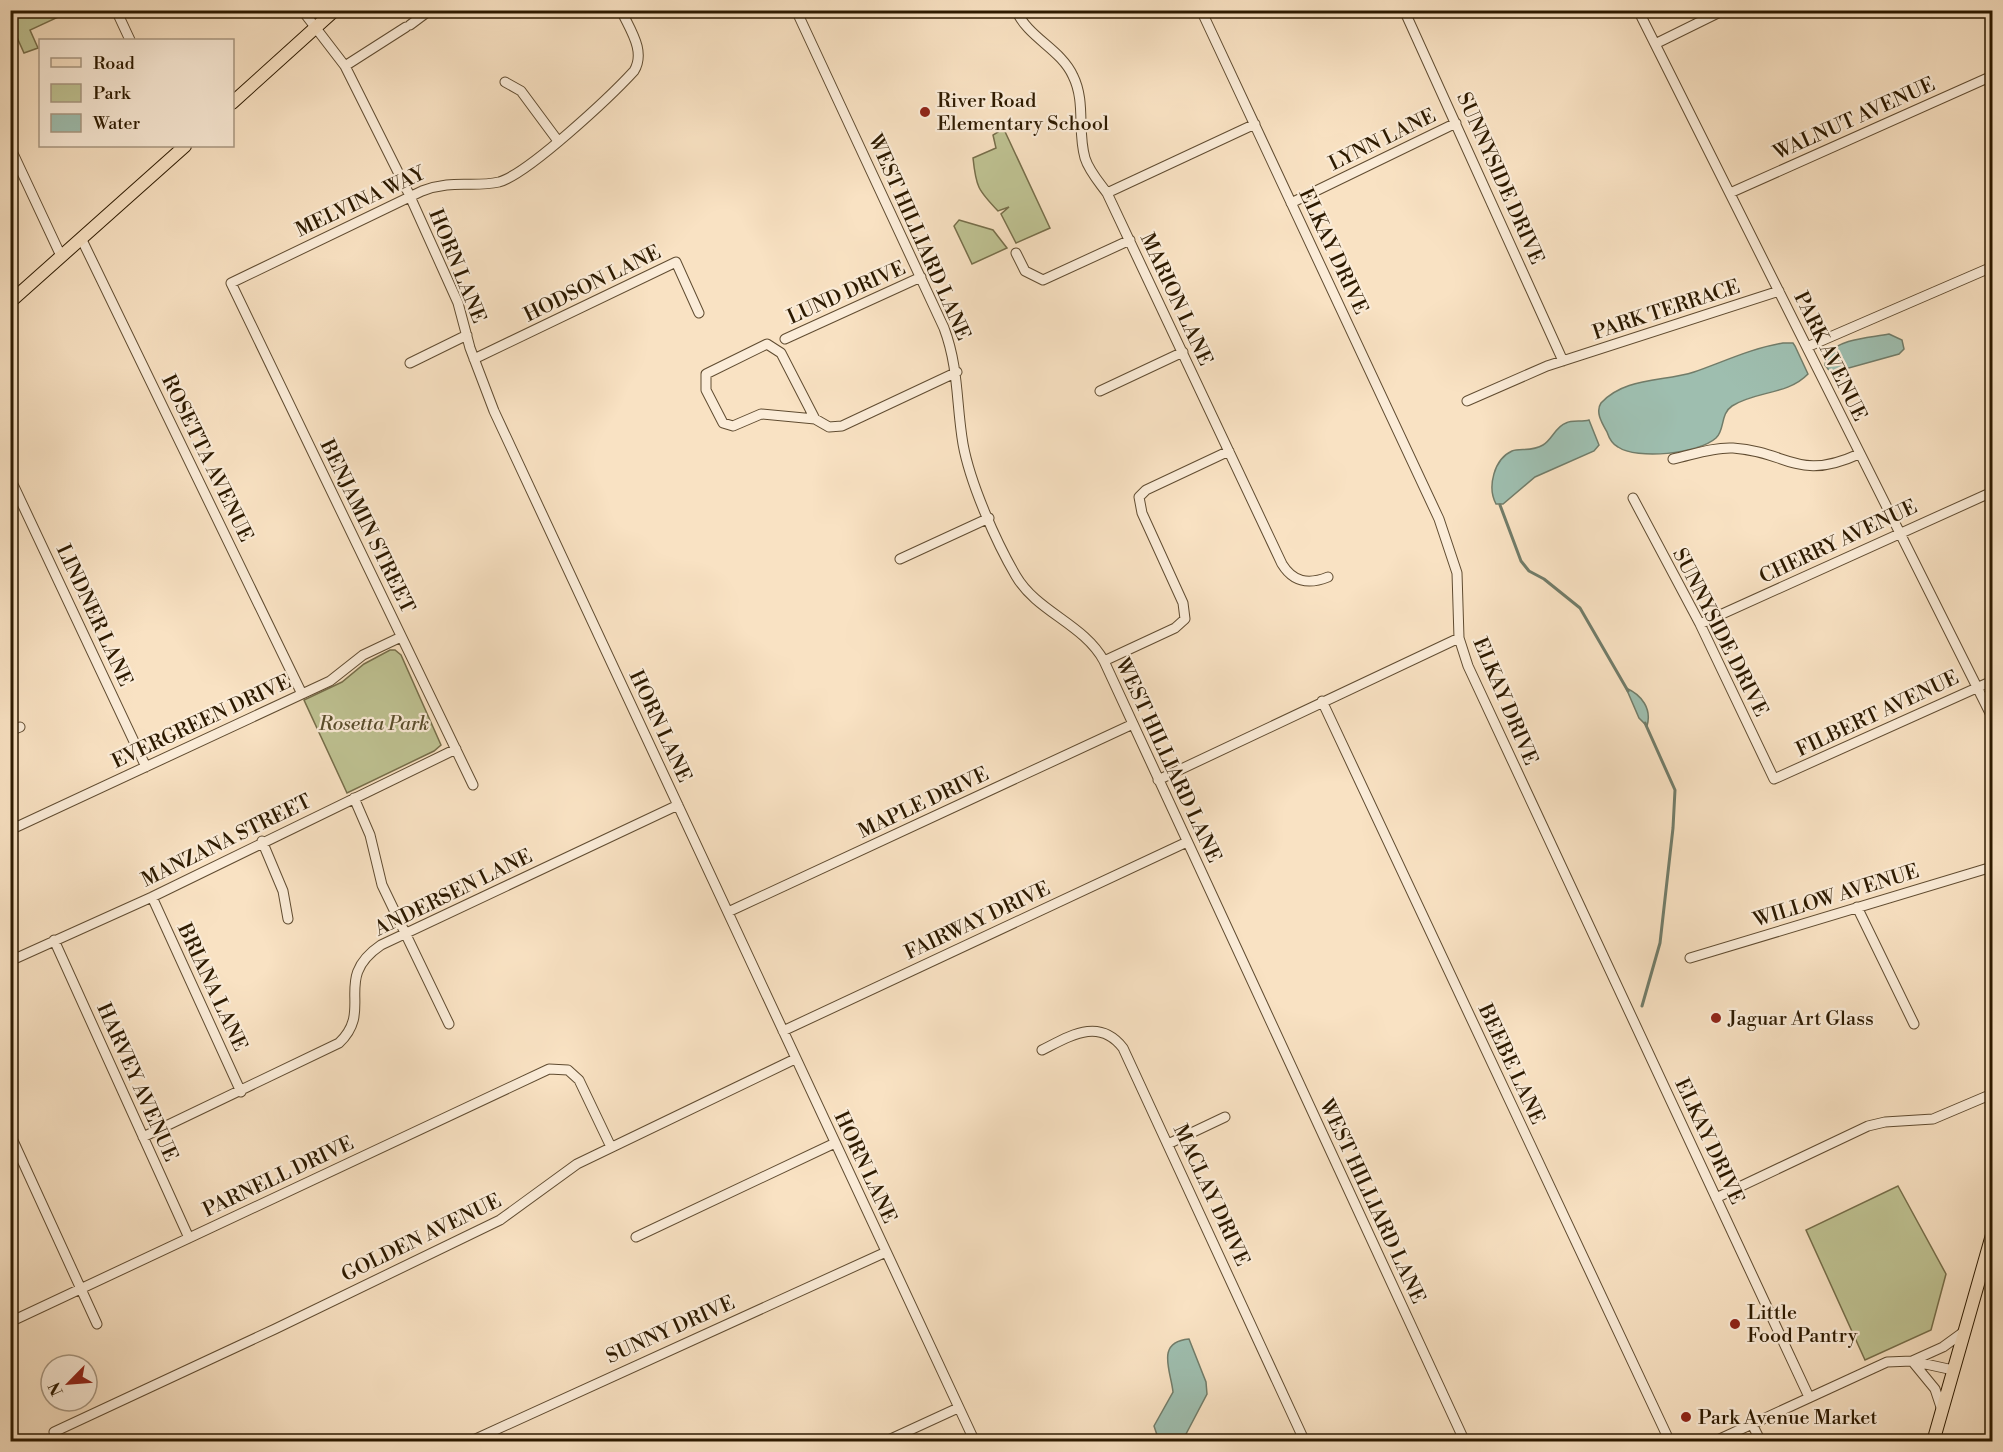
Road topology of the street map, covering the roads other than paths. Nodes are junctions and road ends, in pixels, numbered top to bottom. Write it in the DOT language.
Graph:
graph roads {
  1 [pos="116,10"];
  2 [pos="302,10"];
  3 [pos="335,10"];
  4 [pos="430,10"];
  5 [pos="621,10"];
  6 [pos="796,10"];
  7 [pos="1016,10"];
  8 [pos="1201,10"];
  9 [pos="1404,10"];
  10 [pos="1638,10"];
  11 [pos="1724,10"];
  12 [pos="316,28"];
  13 [pos="130,39"];
  14 [pos="1655,44"];
  15 [pos="345,66"];
  16 [pos="1992,76"];
  17 [pos="505,82"];
  18 [pos="234,101"];
  19 [pos="1456,123"];
  20 [pos="1255,124"];
  21 [pos="558,141"];
  22 [pos="10,147"];
  23 [pos="181,147"];
  24 [pos="1107,193"];
  25 [pos="1730,193"];
  26 [pos="410,196"];
  27 [pos="1291,203"];
  28 [pos="81,238"];
  29 [pos="1130,240"];
  30 [pos="1016,253"];
  31 [pos="61,256"];
  32 [pos="1992,267"];
  33 [pos="921,277"];
  34 [pos="231,283"];
  35 [pos="1779,291"];
  36 [pos="10,302"];
  37 [pos="699,313"];
  38 [pos="467,335"];
  39 [pos="785,339"];
  40 [pos="1807,347"];
  41 [pos="1183,352"];
  42 [pos="474,359"];
  43 [pos="1563,361"];
  44 [pos="410,363"];
  45 [pos="957,372"];
  46 [pos="1100,391"];
  47 [pos="1467,401"];
  48 [pos="815,419"];
  49 [pos="1229,451"];
  50 [pos="1859,454"];
  51 [pos="1673,459"];
  52 [pos="10,478"];
  53 [pos="1992,492"];
  54 [pos="1633,498"];
  55 [pos="989,518"];
  56 [pos="1899,532"];
  57 [pos="900,559"];
  58 [pos="1328,577"];
  59 [pos="1184,621"];
  60 [pos="1700,624"];
  61 [pos="1192,628"];
  62 [pos="401,637"];
  63 [pos="1459,638"];
  64 [pos="1104,661"];
  65 [pos="1992,681"];
  66 [pos="1977,687"];
  67 [pos="302,694"];
  68 [pos="1323,701"];
  69 [pos="1992,717"];
  70 [pos="1133,724"];
  71 [pos="20,727"];
  72 [pos="10,731"];
  73 [pos="456,749"];
  74 [pos="146,767"];
  75 [pos="1778,779"];
  76 [pos="1158,780"];
  77 [pos="473,784"];
  78 [pos="354,798"];
  79 [pos="678,805"];
  80 [pos="10,830"];
  81 [pos="262,841"];
  82 [pos="1187,842"];
  83 [pos="1992,867"];
  84 [pos="152,897"];
  85 [pos="1857,907"];
  86 [pos="728,912"];
  87 [pos="288,919"];
  88 [pos="406,933"];
  89 [pos="54,940"];
  90 [pos="1690,958"];
  91 [pos="10,961"];
  92 [pos="449,1024"];
  93 [pos="1914,1024"];
  94 [pos="783,1031"];
  95 [pos="1042,1050"];
  96 [pos="795,1059"];
  97 [pos="241,1092"];
  98 [pos="1992,1094"];
  99 [pos="1225,1118"];
  100 [pos="10,1134"];
  101 [pos="143,1137"];
  102 [pos="835,1143"];
  103 [pos="1168,1144"];
  104 [pos="611,1147"];
  105 [pos="20,1155"];
  106 [pos="10,1159"];
  107 [pos="1716,1198"];
  108 [pos="1992,1235"];
  109 [pos="636,1237"];
  110 [pos="189,1238"];
  111 [pos="886,1252"];
  112 [pos="81,1289"];
  113 [pos="10,1322"];
  114 [pos="97,1324"];
  115 [pos="1965,1331"];
  116 [pos="1912,1361"];
  117 [pos="1953,1370"];
  118 [pos="1809,1397"];
  119 [pos="958,1408"];
  120 [pos="1942,1410"];
  121 [pos="1752,1424"];
  122 [pos="54,1432"];
  123 [pos="469,1442"];
  124 [pos="884,1442"];
  125 [pos="975,1442"];
  126 [pos="1305,1442"];
  127 [pos="1465,1442"];
  128 [pos="1670,1442"];
  129 [pos="1713,1442"];
  130 [pos="1761,1442"];
  131 [pos="1933,1442"];
  1 -- 13 [label="street"];
  2 -- 12 [label="street, HORN LANE"];
  3 -- 12 [label="main road"];
  4 -- 15 [label="street"];
  5 -- 21 [label="street, MELVINA WAY"];
  6 -- 33 [label="street, WEST HILLIARD LANE"];
  7 -- 24 [label="street, MARION LANE"];
  8 -- 20 [label="street, ELKAY DRIVE"];
  9 -- 19 [label="street, SUNNYSIDE DRIVE"];
  10 -- 14 [label="street, PARK AVENUE"];
  11 -- 14 [label="street"];
  12 -- 15 [label="street, HORN LANE"];
  12 -- 18 [label="main road"];
  14 -- 25 [label="street, PARK AVENUE"];
  15 -- 26 [label="street, HORN LANE"];
  16 -- 25 [label="street, WALNUT AVENUE"];
  17 -- 21 [label="street"];
  19 -- 27 [label="street, LYNN LANE"];
  19 -- 43 [label="street, SUNNYSIDE DRIVE"];
  20 -- 24 [label="street"];
  20 -- 27 [label="street, ELKAY DRIVE"];
  21 -- 26 [label="street, MELVINA WAY"];
  22 -- 31 [label="street"];
  23 -- 28 [label="main road"];
  24 -- 29 [label="street, MARION LANE"];
  25 -- 35 [label="street, PARK AVENUE"];
  26 -- 34 [label="street, MELVINA WAY"];
  26 -- 38 [label="street, HORN LANE"];
  27 -- 63 [label="street, ELKAY DRIVE"];
  28 -- 31 [label="main road"];
  28 -- 67 [label="street, ROSETTA AVENUE"];
  29 -- 30 [label="street"];
  29 -- 41 [label="street, MARION LANE"];
  31 -- 36 [label="main road"];
  32 -- 40 [label="street"];
  33 -- 39 [label="street, LUND DRIVE"];
  33 -- 45 [label="street, WEST HILLIARD LANE"];
  34 -- 62 [label="street, BENJAMIN STREET"];
  35 -- 40 [label="street, PARK AVENUE"];
  35 -- 43 [label="street, PARK TERRACE"];
  37 -- 42 [label="street, HODSON LANE"];
  38 -- 42 [label="street, HORN LANE"];
  38 -- 44 [label="street"];
  40 -- 50 [label="street, PARK AVENUE"];
  41 -- 46 [label="street"];
  41 -- 49 [label="street, MARION LANE"];
  42 -- 79 [label="street, HORN LANE"];
  43 -- 47 [label="street, PARK TERRACE"];
  45 -- 48 [label="street"];
  45 -- 55 [label="street, WEST HILLIARD LANE"];
  48 -- 48 [label="street"];
  49 -- 58 [label="street, MARION LANE"];
  49 -- 59 [label="street"];
  50 -- 51 [label="street"];
  50 -- 56 [label="street, PARK AVENUE"];
  52 -- 74 [label="street, LINDNER LANE"];
  53 -- 56 [label="street, CHERRY AVENUE"];
  54 -- 60 [label="street, SUNNYSIDE DRIVE"];
  55 -- 57 [label="street"];
  55 -- 64 [label="street, WEST HILLIARD LANE"];
  56 -- 60 [label="street, CHERRY AVENUE"];
  56 -- 66 [label="street, PARK AVENUE"];
  59 -- 61 [label="street"];
  59 -- 64 [label="street"];
  60 -- 75 [label="street, SUNNYSIDE DRIVE"];
  62 -- 67 [label="street, EVERGREEN DRIVE"];
  62 -- 73 [label="street, BENJAMIN STREET"];
  63 -- 68 [label="street"];
  63 -- 107 [label="street, ELKAY DRIVE"];
  64 -- 70 [label="street, WEST HILLIARD LANE"];
  65 -- 66 [label="street, FILBERT AVENUE"];
  66 -- 69 [label="street, PARK AVENUE"];
  66 -- 75 [label="street, FILBERT AVENUE"];
  67 -- 74 [label="street, EVERGREEN DRIVE"];
  68 -- 76 [label="street"];
  68 -- 128 [label="street, BEEBE LANE"];
  70 -- 76 [label="street, WEST HILLIARD LANE"];
  70 -- 86 [label="street, MAPLE DRIVE"];
  71 -- 72 [label="street"];
  73 -- 77 [label="street, BENJAMIN STREET"];
  73 -- 78 [label="street, MANZANA STREET"];
  74 -- 80 [label="street, EVERGREEN DRIVE"];
  76 -- 82 [label="street, WEST HILLIARD LANE"];
  78 -- 81 [label="street, MANZANA STREET"];
  78 -- 88 [label="street"];
  79 -- 86 [label="street, HORN LANE"];
  79 -- 88 [label="street, ANDERSEN LANE"];
  81 -- 84 [label="street, MANZANA STREET"];
  81 -- 87 [label="street"];
  82 -- 94 [label="street, FAIRWAY DRIVE"];
  82 -- 127 [label="street, WEST HILLIARD LANE"];
  83 -- 85 [label="street, WILLOW AVENUE"];
  84 -- 89 [label="street, MANZANA STREET"];
  84 -- 97 [label="street, BRIANA LANE"];
  85 -- 90 [label="street, WILLOW AVENUE"];
  85 -- 93 [label="street"];
  86 -- 94 [label="street, HORN LANE"];
  88 -- 92 [label="street"];
  88 -- 97 [label="street, ANDERSEN LANE"];
  89 -- 91 [label="street, MANZANA STREET"];
  89 -- 101 [label="street, HARVEY AVENUE"];
  94 -- 96 [label="street, HORN LANE"];
  95 -- 103 [label="street, MACLAY DRIVE"];
  96 -- 102 [label="street, HORN LANE"];
  96 -- 104 [label="street, GOLDEN AVENUE"];
  97 -- 101 [label="street, ANDERSEN LANE"];
  98 -- 107 [label="street"];
  99 -- 103 [label="street"];
  100 -- 105 [label="street"];
  101 -- 110 [label="street, HARVEY AVENUE"];
  102 -- 109 [label="street"];
  102 -- 111 [label="street, HORN LANE"];
  103 -- 126 [label="street, MACLAY DRIVE"];
  104 -- 110 [label="street, PARNELL DRIVE"];
  104 -- 122 [label="street, GOLDEN AVENUE"];
  105 -- 106 [label="street"];
  105 -- 112 [label="street"];
  107 -- 118 [label="street, ELKAY DRIVE"];
  108 -- 115 [label="main road"];
  110 -- 112 [label="street, PARNELL DRIVE"];
  111 -- 119 [label="street, HORN LANE"];
  111 -- 123 [label="street, SUNNY DRIVE"];
  112 -- 113 [label="street, PARNELL DRIVE"];
  112 -- 114 [label="street"];
  115 -- 116 [label="street"];
  115 -- 117 [label="main road"];
  116 -- 117 [label="street"];
  116 -- 118 [label="street"];
  116 -- 120 [label="street"];
  117 -- 120 [label="main road"];
  118 -- 121 [label="street"];
  119 -- 124 [label="street"];
  119 -- 125 [label="street, HORN LANE"];
  120 -- 131 [label="main road"];
  121 -- 129 [label="street"];
  121 -- 130 [label="street"];
}
